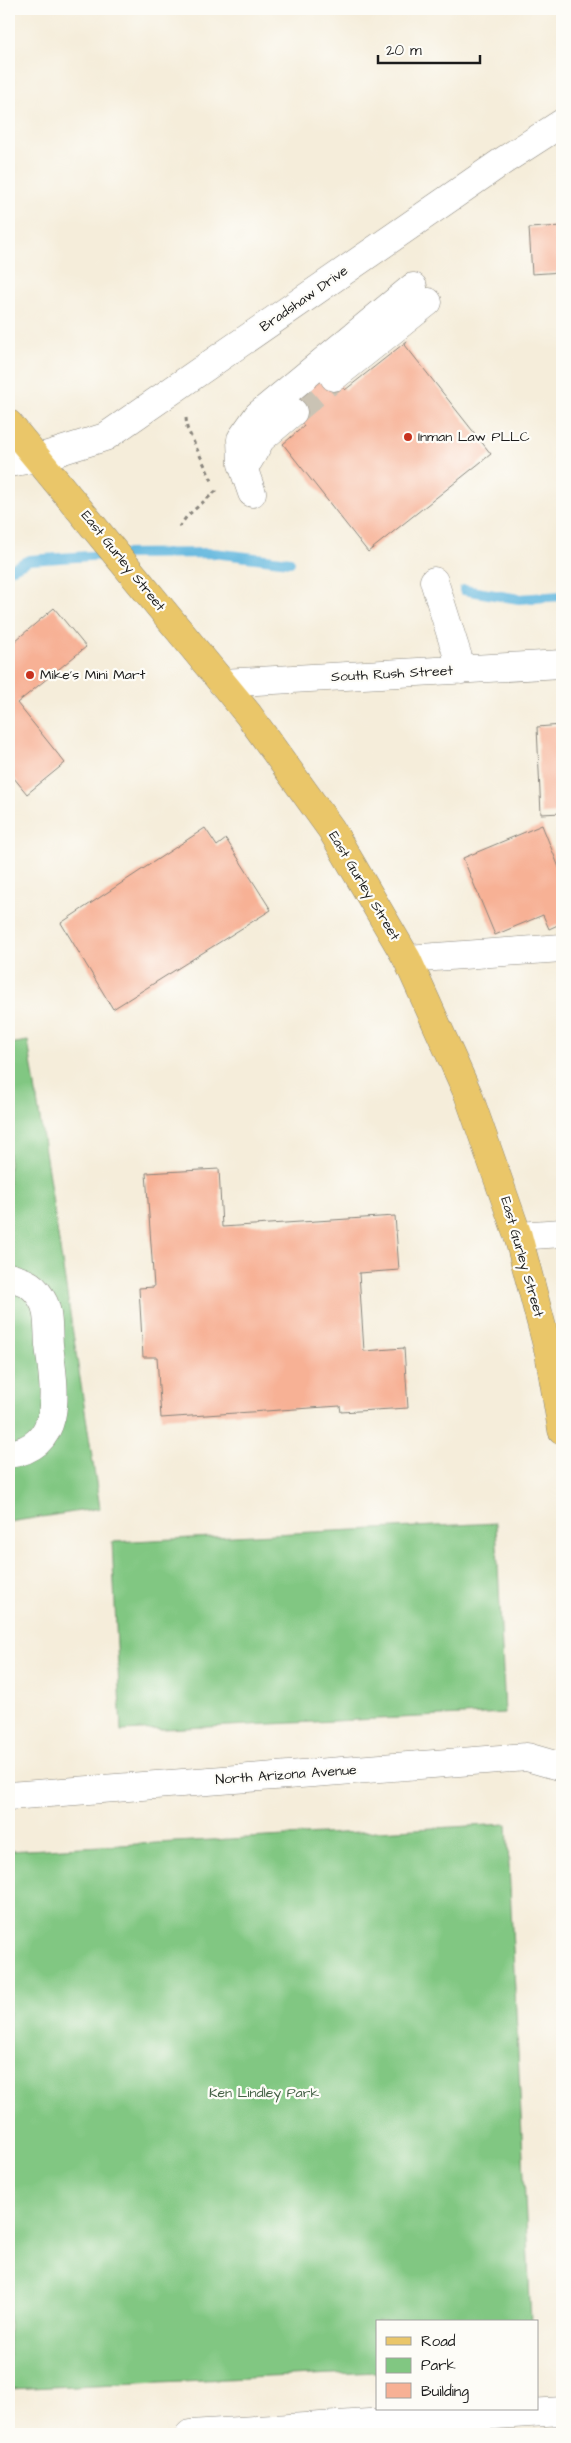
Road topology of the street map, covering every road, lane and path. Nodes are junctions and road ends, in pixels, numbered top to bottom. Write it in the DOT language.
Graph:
graph roads {
  1 [pos="562,123"];
  2 [pos="334,377"];
  3 [pos="186,408"];
  4 [pos="293,412"];
  5 [pos="9,424"];
  6 [pos="38,458"];
  7 [pos="9,463"];
  8 [pos="179,527"];
  9 [pos="434,581"];
  10 [pos="562,664"];
  11 [pos="462,670"];
  12 [pos="222,683"];
  13 [pos="562,948"];
  14 [pos="407,958"];
  15 [pos="562,1233"];
  16 [pos="518,1236"];
  17 [pos="9,1277"];
  18 [pos="562,1430"];
  19 [pos="9,1454"];
  20 [pos="562,1767"];
  21 [pos="9,1796"];
  22 [pos="562,2411"];
  23 [pos="391,2428"];
  24 [pos="333,2430"];
  25 [pos="190,2434"];
  1 -- 6 [label="street, Bradshaw Drive"];
  2 -- 4 [label="street"];
  3 -- 8 [label="path"];
  5 -- 6 [label="main road, East Gurley Street"];
  6 -- 7 [label="street, Bradshaw Drive"];
  6 -- 12 [label="main road, East Gurley Street"];
  9 -- 11 [label="street"];
  10 -- 11 [label="street, South Rush Street"];
  11 -- 12 [label="street, South Rush Street"];
  12 -- 14 [label="main road, East Gurley Street"];
  13 -- 14 [label="street"];
  14 -- 16 [label="main road, East Gurley Street"];
  15 -- 16 [label="street"];
  16 -- 18 [label="main road, East Gurley Street"];
  17 -- 19 [label="street"];
  20 -- 21 [label="street, North Arizona Avenue"];
  22 -- 23 [label="street"];
  23 -- 24 [label="street"];
  24 -- 25 [label="street"];
}
